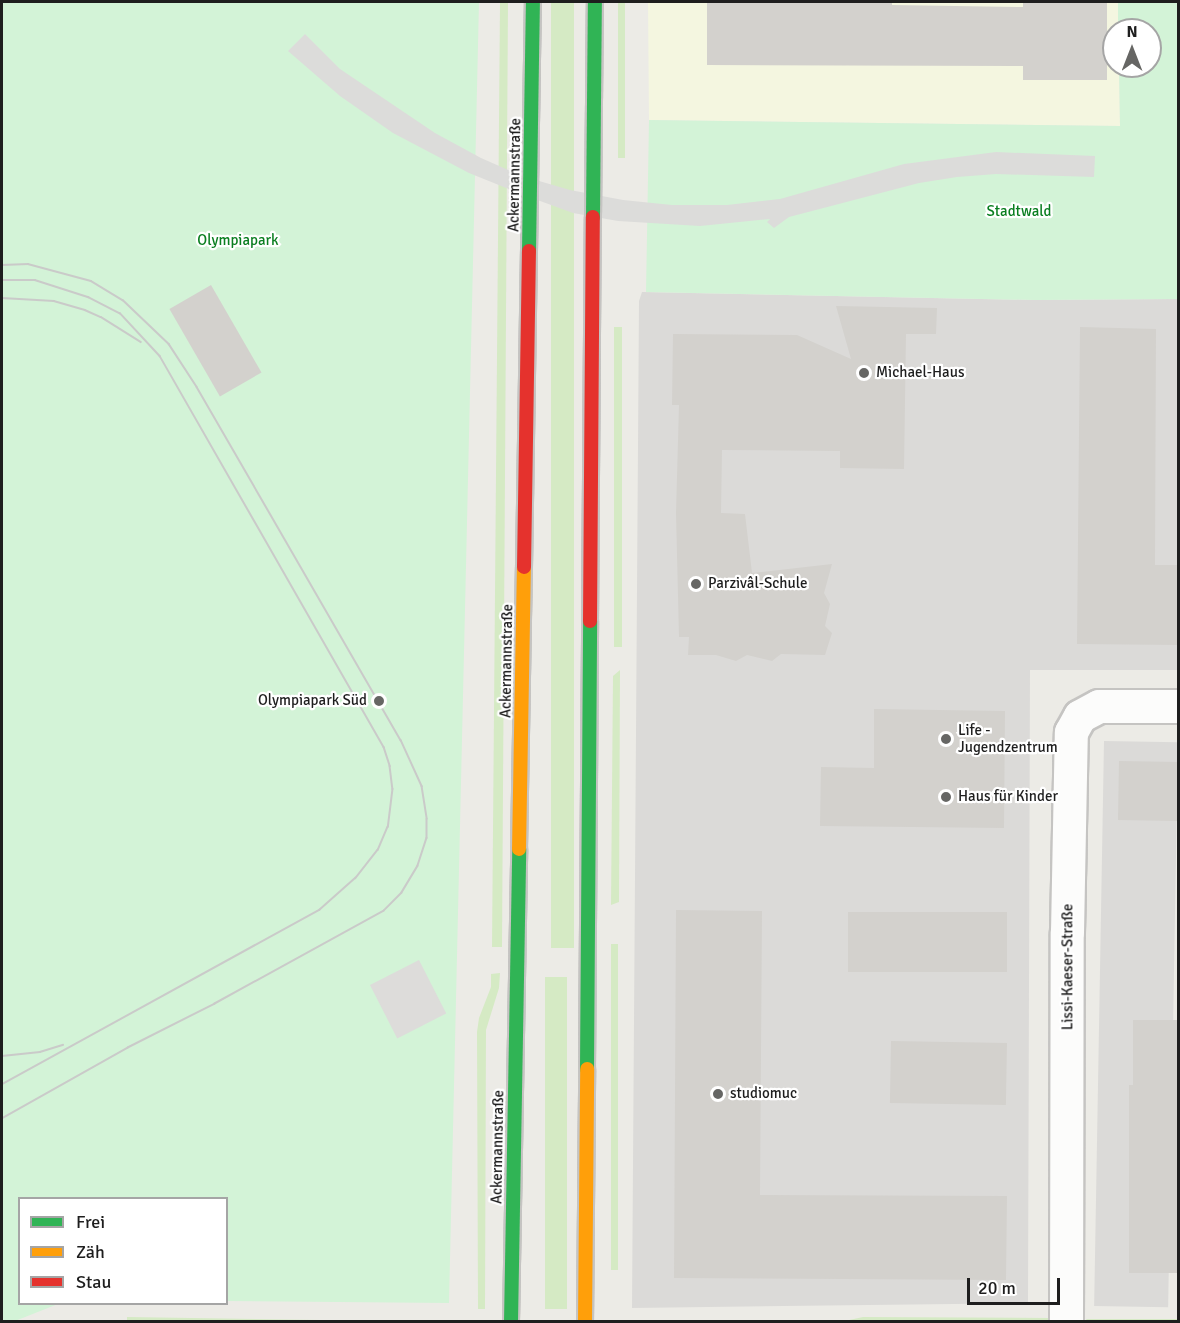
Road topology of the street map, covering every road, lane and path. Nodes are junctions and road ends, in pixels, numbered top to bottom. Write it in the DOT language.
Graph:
graph roads {
  1 [pos="533,2"];
  2 [pos="595,2"];
  3 [pos="1179,706"];
  4 [pos="511,1322"];
  5 [pos="585,1322"];
  6 [pos="1066,1322"];
  1 -- 4 [label="main road, Ackermannstraße"];
  2 -- 5 [label="main road"];
  3 -- 6 [label="street, Lissi-Kaeser-Straße"];
}
